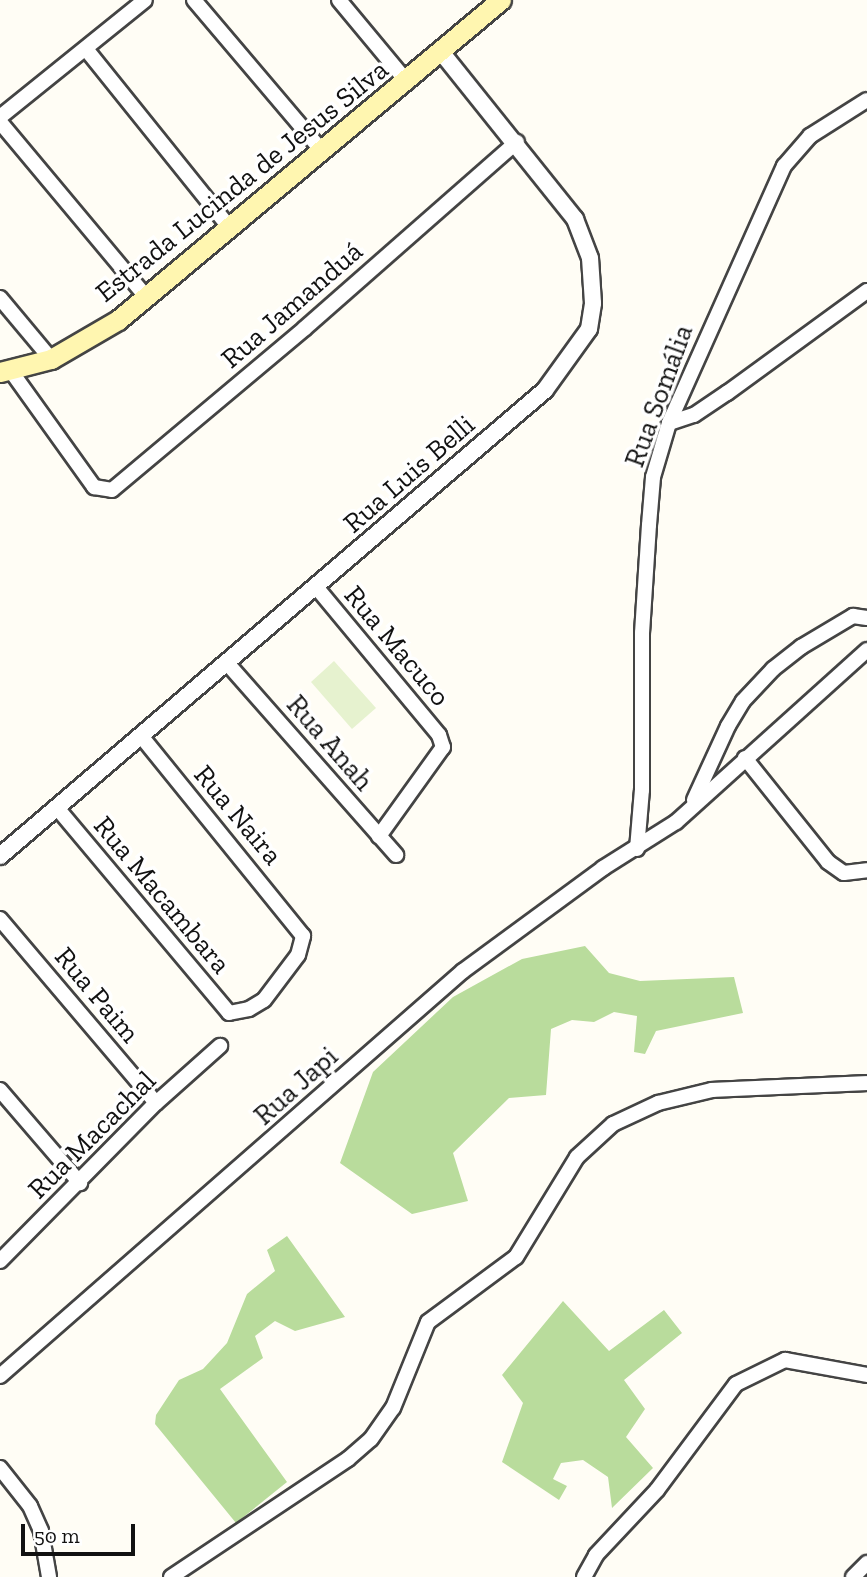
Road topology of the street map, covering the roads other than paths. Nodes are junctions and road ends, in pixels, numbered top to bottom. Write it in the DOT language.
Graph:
graph roads {
  1 [pos="145,0"];
  2 [pos="194,0"];
  3 [pos="339,0"];
  4 [pos="496,2"];
  5 [pos="86,49"];
  6 [pos="442,53"];
  7 [pos="407,82"];
  8 [pos="867,100"];
  9 [pos="0,117"];
  10 [pos="0,122"];
  11 [pos="517,142"];
  12 [pos="323,152"];
  13 [pos="230,228"];
  14 [pos="867,291"];
  15 [pos="0,298"];
  16 [pos="147,298"];
  17 [pos="51,359"];
  18 [pos="6,372"];
  19 [pos="669,423"];
  20 [pos="317,588"];
  21 [pos="867,618"];
  22 [pos="867,650"];
  23 [pos="227,663"];
  24 [pos="141,736"];
  25 [pos="745,758"];
  26 [pos="692,805"];
  27 [pos="58,809"];
  28 [pos="379,836"];
  29 [pos="636,849"];
  30 [pos="396,855"];
  31 [pos="0,856"];
  32 [pos="867,870"];
  33 [pos="0,919"];
  34 [pos="229,1013"];
  35 [pos="220,1046"];
  36 [pos="867,1083"];
  37 [pos="0,1090"];
  38 [pos="156,1103"];
  39 [pos="80,1183"];
  40 [pos="0,1261"];
  41 [pos="867,1375"];
  42 [pos="0,1376"];
  43 [pos="0,1468"];
  44 [pos="867,1563"];
  45 [pos="48,1577"];
  46 [pos="171,1577"];
  47 [pos="584,1577"];
  48 [pos="853,1577"];
  1 -- 5 [label="street"];
  2 -- 12 [label="street"];
  3 -- 7 [label="street"];
  4 -- 6 [label="main road, Estrada Lucinda de Jesus Silva"];
  5 -- 9 [label="street"];
  5 -- 13 [label="street"];
  6 -- 7 [label="main road, Estrada Lucinda de Jesus Silva"];
  6 -- 11 [label="street, Rua Luis Belli"];
  7 -- 12 [label="main road, Estrada Lucinda de Jesus Silva"];
  8 -- 19 [label="street, Rua Somália"];
  10 -- 16 [label="street"];
  11 -- 18 [label="street, Rua Jamanduá"];
  11 -- 20 [label="street, Rua Luis Belli"];
  12 -- 13 [label="main road, Estrada Lucinda de Jesus Silva"];
  13 -- 16 [label="main road, Estrada Lucinda de Jesus Silva"];
  14 -- 19 [label="street"];
  15 -- 17 [label="street"];
  16 -- 17 [label="main road, Estrada Lucinda de Jesus Silva"];
  17 -- 18 [label="main road, Estrada Lucinda de Jesus Silva"];
  19 -- 29 [label="street, Rua Somália"];
  20 -- 23 [label="street, Rua Luis Belli"];
  20 -- 28 [label="street, Rua Macuco"];
  21 -- 26 [label="street"];
  22 -- 25 [label="street, Rua Japi"];
  23 -- 24 [label="street, Rua Luis Belli"];
  23 -- 28 [label="street, Rua Anah"];
  24 -- 27 [label="street, Rua Luis Belli"];
  24 -- 34 [label="street, Rua Naira"];
  25 -- 26 [label="street, Rua Japi"];
  25 -- 32 [label="street"];
  26 -- 29 [label="street, Rua Japi"];
  27 -- 31 [label="street, Rua Luis Belli"];
  27 -- 34 [label="street, Rua Macambara"];
  28 -- 30 [label="street, Rua Anah"];
  29 -- 42 [label="street, Rua Japi"];
  33 -- 38 [label="street, Rua Paim"];
  35 -- 38 [label="street, Rua Macachal"];
  36 -- 46 [label="street"];
  37 -- 39 [label="street"];
  38 -- 39 [label="street, Rua Macachal"];
  39 -- 40 [label="street, Rua Macachal"];
  41 -- 47 [label="street"];
  43 -- 45 [label="street"];
  44 -- 48 [label="street"];
}
